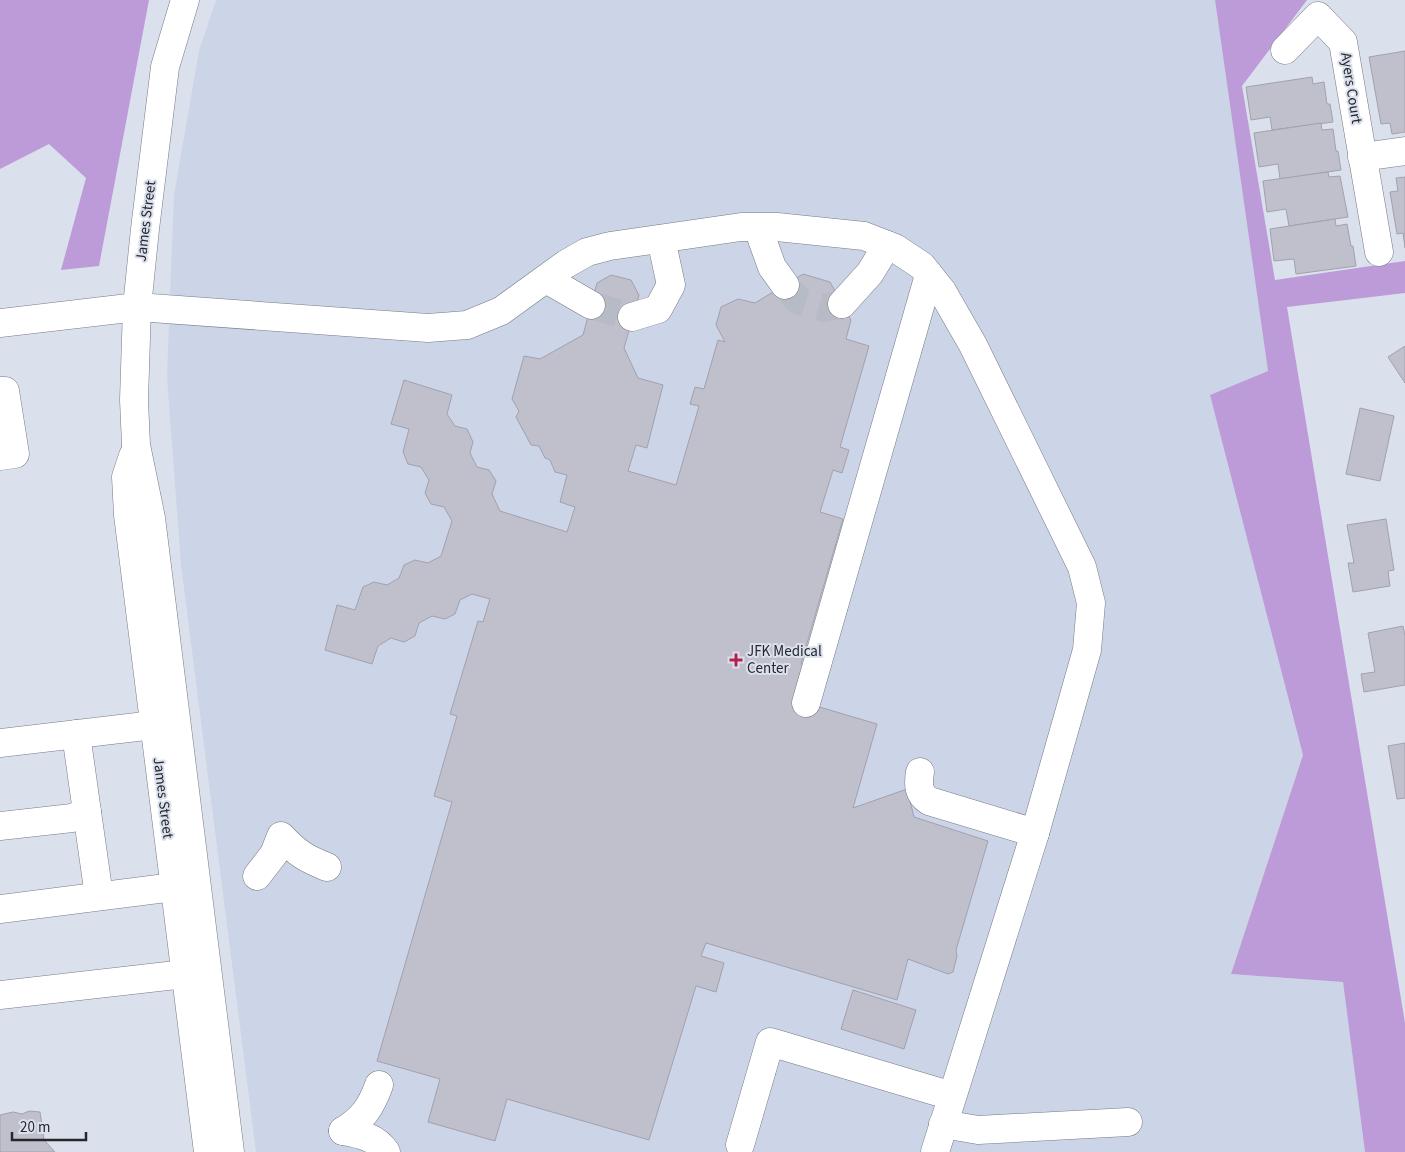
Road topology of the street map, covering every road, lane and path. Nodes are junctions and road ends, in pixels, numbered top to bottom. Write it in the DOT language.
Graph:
graph roads {
  1 [pos="185,0"];
  2 [pos="1286,50"];
  3 [pos="1405,151"];
  4 [pos="1362,158"];
  5 [pos="758,228"];
  6 [pos="661,239"];
  7 [pos="887,245"];
  8 [pos="1378,252"];
  9 [pos="929,275"];
  10 [pos="546,279"];
  11 [pos="785,285"];
  12 [pos="842,304"];
  13 [pos="591,305"];
  14 [pos="137,307"];
  15 [pos="632,317"];
  16 [pos="0,324"];
  17 [pos="0,391"];
  18 [pos="136,445"];
  19 [pos="0,456"];
  20 [pos="806,703"];
  21 [pos="154,725"];
  22 [pos="76,734"];
  23 [pos="0,744"];
  24 [pos="920,772"];
  25 [pos="87,812"];
  26 [pos="0,826"];
  27 [pos="1035,833"];
  28 [pos="327,867"];
  29 [pos="257,876"];
  30 [pos="174,887"];
  31 [pos="99,896"];
  32 [pos="0,909"];
  33 [pos="185,974"];
  34 [pos="0,995"];
  35 [pos="379,1084"];
  36 [pos="952,1096"];
  37 [pos="1128,1122"];
  38 [pos="944,1124"];
  39 [pos="740,1145"];
  40 [pos="208,1152"];
  41 [pos="230,1152"];
  42 [pos="386,1152"];
  43 [pos="935,1152"];
  1 -- 14 [label="street, James Street"];
  2 -- 4 [label="street, Ayers Court"];
  3 -- 4 [label="street"];
  4 -- 8 [label="street, Ayers Court"];
  5 -- 6 [label="street"];
  5 -- 7 [label="street"];
  5 -- 11 [label="street"];
  6 -- 10 [label="street"];
  6 -- 15 [label="street"];
  7 -- 9 [label="street"];
  7 -- 12 [label="street"];
  9 -- 20 [label="street"];
  9 -- 27 [label="street"];
  10 -- 13 [label="street"];
  10 -- 14 [label="street"];
  14 -- 16 [label="street"];
  14 -- 18 [label="street, James Street"];
  17 -- 19 [label="street"];
  18 -- 21 [label="street, James Street"];
  18 -- 41 [label="street, James Street"];
  21 -- 22 [label="street"];
  21 -- 30 [label="street, James Street"];
  22 -- 23 [label="street"];
  22 -- 25 [label="street"];
  24 -- 27 [label="street"];
  25 -- 26 [label="street"];
  25 -- 31 [label="street"];
  27 -- 36 [label="street"];
  28 -- 29 [label="street"];
  30 -- 31 [label="street"];
  30 -- 33 [label="street, James Street"];
  31 -- 32 [label="street"];
  33 -- 34 [label="street"];
  33 -- 40 [label="street, James Street"];
  35 -- 42 [label="street"];
  36 -- 38 [label="street"];
  36 -- 39 [label="street"];
  37 -- 38 [label="street"];
  38 -- 43 [label="street"];
}
